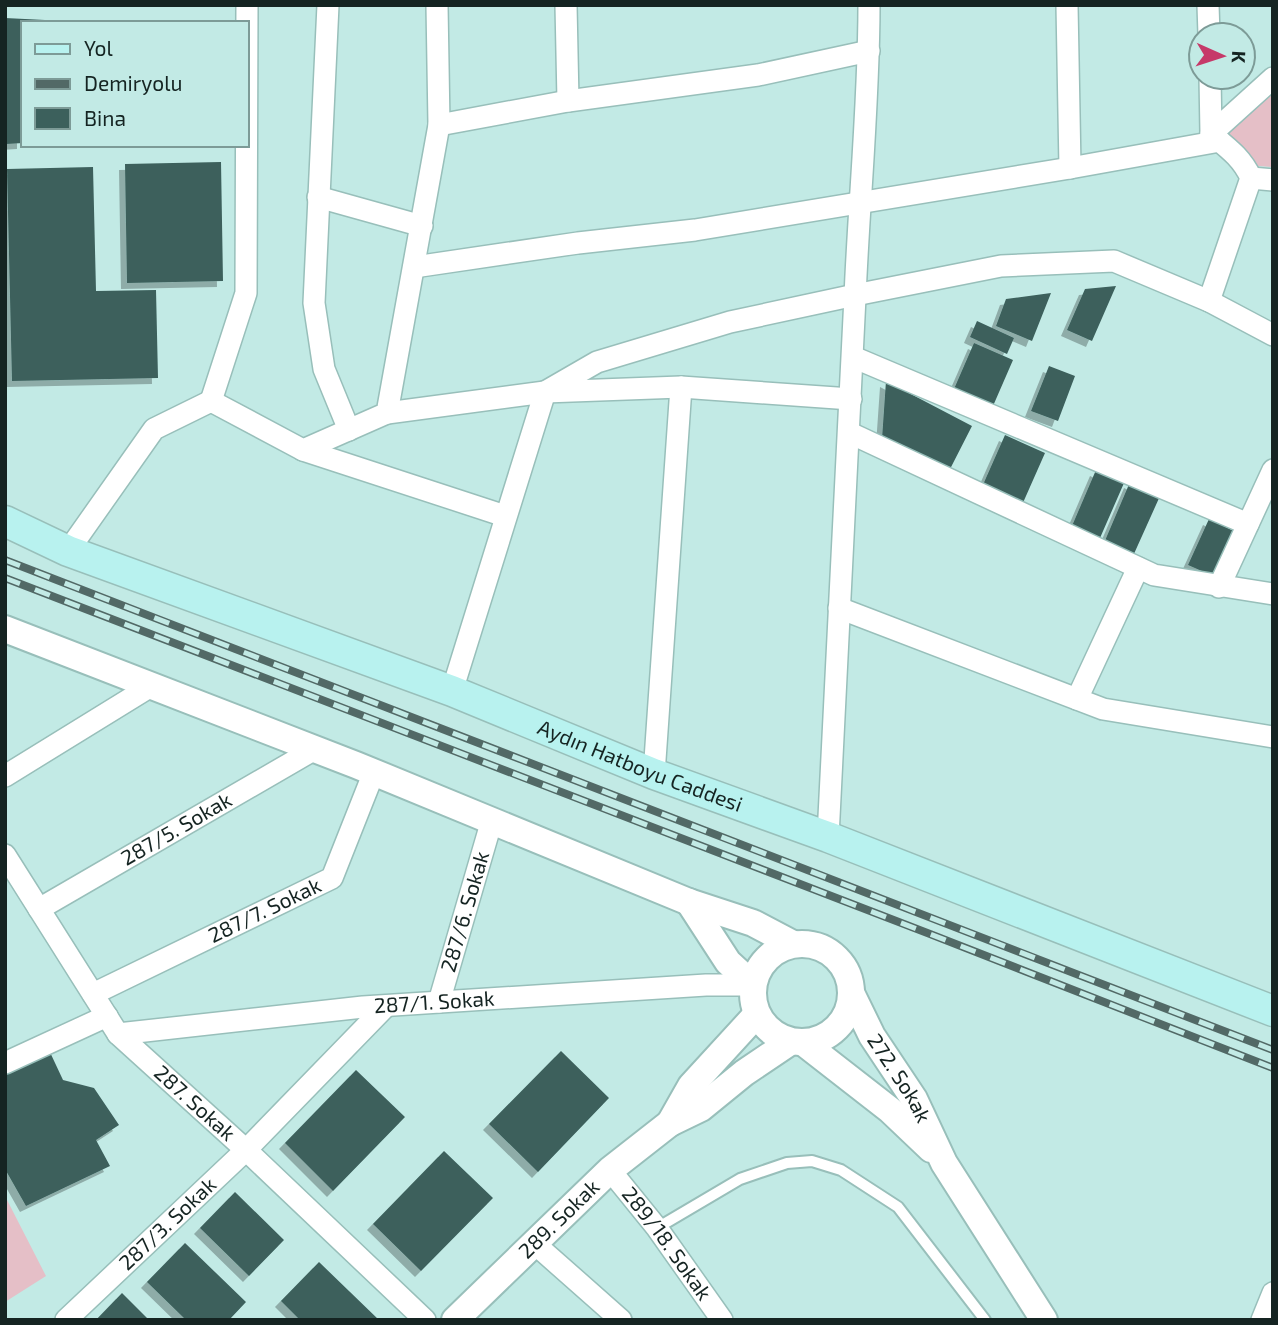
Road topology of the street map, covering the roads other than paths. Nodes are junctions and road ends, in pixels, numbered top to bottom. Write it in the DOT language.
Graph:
graph roads {
  1 [pos="328,5"];
  2 [pos="437,5"];
  3 [pos="566,5"];
  4 [pos="869,5"];
  5 [pos="1067,5"];
  6 [pos="869,51"];
  7 [pos="1273,78"];
  8 [pos="1211,91"];
  9 [pos="568,101"];
  10 [pos="439,125"];
  11 [pos="1215,138"];
  12 [pos="247,147"];
  13 [pos="1070,168"];
  14 [pos="1251,178"];
  15 [pos="1273,180"];
  16 [pos="318,197"];
  17 [pos="862,202"];
  18 [pos="422,226"];
  19 [pos="414,267"];
  20 [pos="855,295"];
  21 [pos="1209,301"];
  22 [pos="1273,335"];
  23 [pos="853,357"];
  24 [pos="681,387"];
  25 [pos="545,392"];
  26 [pos="851,399"];
  27 [pos="211,401"];
  28 [pos="387,413"];
  29 [pos="349,429"];
  30 [pos="850,433"];
  31 [pos="303,450"];
  32 [pos="1273,470"];
  33 [pos="505,516"];
  34 [pos="5,521"];
  35 [pos="1248,524"];
  36 [pos="68,551"];
  37 [pos="1138,568"];
  38 [pos="1219,587"];
  39 [pos="1273,594"];
  40 [pos="839,608"];
  41 [pos="5,629"];
  42 [pos="152,686"];
  43 [pos="452,691"];
  44 [pos="1077,699"];
  45 [pos="1273,737"];
  46 [pos="315,749"];
  47 [pos="374,772"];
  48 [pos="654,774"];
  49 [pos="5,776"];
  50 [pos="492,820"];
  51 [pos="828,837"];
  52 [pos="5,855"];
  53 [pos="689,902"];
  54 [pos="39,909"];
  55 [pos="793,944"];
  56 [pos="753,985"];
  57 [pos="93,994"];
  58 [pos="852,995"];
  59 [pos="439,1002"];
  60 [pos="386,1006"];
  61 [pos="1273,1011"];
  62 [pos="757,1014"];
  63 [pos="112,1025"];
  64 [pos="797,1043"];
  65 [pos="5,1063"];
  66 [pos="670,1123"];
  67 [pos="246,1150"];
  68 [pos="944,1163"];
  69 [pos="610,1170"];
  70 [pos="657,1228"];
  71 [pos="535,1244"];
  72 [pos="66,1320"];
  73 [pos="425,1320"];
  74 [pos="455,1320"];
  75 [pos="621,1320"];
  76 [pos="722,1320"];
  77 [pos="985,1320"];
  78 [pos="1044,1320"];
  1 -- 16 [label="street"];
  2 -- 10 [label="street"];
  3 -- 9 [label="street"];
  4 -- 6 [label="street"];
  5 -- 13 [label="street"];
  6 -- 9 [label="street"];
  6 -- 17 [label="street"];
  7 -- 11 [label="street"];
  8 -- 11 [label="street"];
  9 -- 10 [label="street"];
  10 -- 18 [label="street"];
  11 -- 13 [label="street"];
  11 -- 14 [label="street"];
  12 -- 27 [label="street"];
  13 -- 17 [label="street"];
  14 -- 15 [label="street"];
  14 -- 21 [label="street"];
  16 -- 18 [label="street"];
  16 -- 29 [label="street"];
  17 -- 19 [label="street"];
  17 -- 20 [label="street"];
  18 -- 19 [label="street"];
  19 -- 28 [label="street"];
  20 -- 21 [label="street"];
  20 -- 23 [label="street"];
  20 -- 25 [label="street"];
  21 -- 22 [label="street"];
  23 -- 26 [label="street"];
  23 -- 35 [label="street"];
  24 -- 25 [label="street"];
  24 -- 26 [label="street"];
  24 -- 48 [label="street"];
  25 -- 28 [label="street"];
  25 -- 33 [label="street"];
  26 -- 30 [label="street"];
  27 -- 31 [label="street"];
  27 -- 36 [label="street"];
  28 -- 29 [label="street"];
  29 -- 31 [label="street"];
  30 -- 37 [label="street"];
  30 -- 40 [label="street"];
  31 -- 33 [label="street"];
  32 -- 35 [label="street"];
  33 -- 43 [label="street"];
  34 -- 36 [label="main road, Aydın Hatboyu Caddesi"];
  35 -- 38 [label="street"];
  36 -- 43 [label="main road, Aydın Hatboyu Caddesi"];
  37 -- 38 [label="street"];
  37 -- 44 [label="street"];
  38 -- 39 [label="street"];
  40 -- 44 [label="street"];
  40 -- 51 [label="street"];
  41 -- 42 [label="street"];
  42 -- 46 [label="street"];
  42 -- 49 [label="street"];
  43 -- 48 [label="main road, Aydın Hatboyu Caddesi"];
  44 -- 45 [label="street"];
  46 -- 47 [label="street"];
  46 -- 54 [label="street, 287/5. Sokak"];
  47 -- 50 [label="street"];
  47 -- 57 [label="street, 287/7. Sokak"];
  48 -- 51 [label="main road, Aydın Hatboyu Caddesi"];
  50 -- 53 [label="street"];
  50 -- 59 [label="street, 287/6. Sokak"];
  51 -- 61 [label="main road, Aydın Hatboyu Caddesi"];
  52 -- 54 [label="street, 287. Sokak"];
  53 -- 55 [label="street"];
  53 -- 56 [label="street"];
  54 -- 57 [label="street, 287. Sokak"];
  55 -- 56 [label="street"];
  55 -- 58 [label="street"];
  56 -- 59 [label="street, 287/1. Sokak"];
  56 -- 62 [label="street"];
  57 -- 63 [label="street, 287. Sokak"];
  58 -- 64 [label="street"];
  58 -- 68 [label="street, 272. Sokak"];
  59 -- 60 [label="street, 287/1. Sokak"];
  60 -- 63 [label="street, 287/1. Sokak"];
  60 -- 67 [label="street, 287/3. Sokak"];
  62 -- 64 [label="street"];
  62 -- 66 [label="street"];
  63 -- 65 [label="street, 287/1. Sokak"];
  63 -- 67 [label="street, 287. Sokak"];
  64 -- 66 [label="street"];
  64 -- 68 [label="street, 272. Sokak"];
  66 -- 69 [label="street, 289. Sokak"];
  67 -- 72 [label="street, 287/3. Sokak"];
  67 -- 73 [label="street, 287. Sokak"];
  68 -- 78 [label="street, 272. Sokak"];
  69 -- 70 [label="street, 289/18. Sokak"];
  69 -- 71 [label="street, 289. Sokak"];
  70 -- 76 [label="street, 289/18. Sokak"];
  70 -- 77 [label="lane"];
  71 -- 74 [label="street, 289. Sokak"];
  71 -- 75 [label="street"];
}
